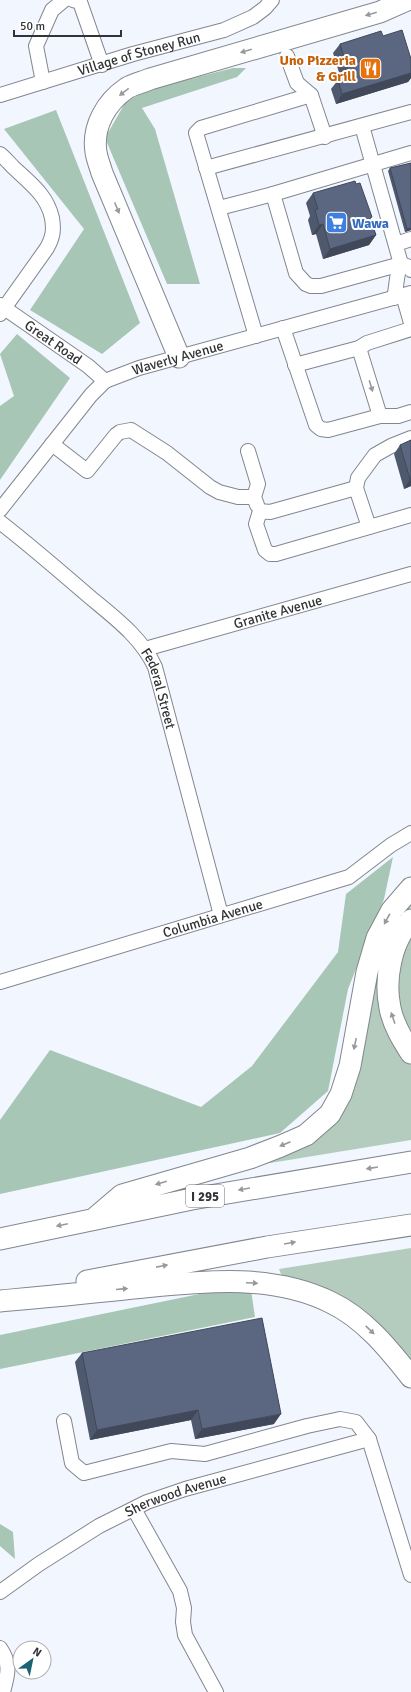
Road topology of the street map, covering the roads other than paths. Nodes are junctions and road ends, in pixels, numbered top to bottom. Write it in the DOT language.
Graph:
graph roads {
  1 [pos="64,0"];
  2 [pos="72,0"];
  3 [pos="272,0"];
  4 [pos="399,2"];
  5 [pos="287,56"];
  6 [pos="102,65"];
  7 [pos="43,82"];
  8 [pos="0,95"];
  9 [pos="312,95"];
  10 [pos="411,112"];
  11 [pos="362,126"];
  12 [pos="325,137"];
  13 [pos="411,152"];
  14 [pos="0,154"];
  15 [pos="373,164"];
  16 [pos="206,168"];
  17 [pos="273,194"];
  18 [pos="219,208"];
  19 [pos="411,240"];
  20 [pos="396,244"];
  21 [pos="406,267"];
  22 [pos="403,295"];
  23 [pos="1,309"];
  24 [pos="411,323"];
  25 [pos="283,328"];
  26 [pos="411,329"];
  27 [pos="256,336"];
  28 [pos="359,348"];
  29 [pos="179,357"];
  30 [pos="295,365"];
  31 [pos="105,381"];
  32 [pos="411,412"];
  33 [pos="380,416"];
  34 [pos="411,438"];
  35 [pos="52,444"];
  36 [pos="248,451"];
  37 [pos="356,488"];
  38 [pos="254,497"];
  39 [pos="0,510"];
  40 [pos="260,511"];
  41 [pos="411,515"];
  42 [pos="0,522"];
  43 [pos="369,527"];
  44 [pos="411,574"];
  45 [pos="145,649"];
  46 [pos="411,833"];
  47 [pos="411,888"];
  48 [pos="222,915"];
  49 [pos="411,920"];
  50 [pos="2,981"];
  51 [pos="411,1053"];
  52 [pos="411,1162"];
  53 [pos="95,1218"];
  54 [pos="411,1225"];
  55 [pos="0,1239"];
  56 [pos="0,1299"];
  57 [pos="411,1378"];
  58 [pos="64,1421"];
  59 [pos="369,1439"];
  60 [pos="134,1509"];
  61 [pos="411,1576"];
  62 [pos="0,1592"];
  63 [pos="0,1648"];
  64 [pos="3,1692"];
  65 [pos="216,1692"];
  1 -- 7 [label="street"];
  2 -- 6 [label="street"];
  3 -- 6 [label="street, Village of Stoney Run"];
  4 -- 29 [label="highway, one-way"];
  5 -- 9 [label="street"];
  6 -- 7 [label="street, Village of Stoney Run"];
  7 -- 8 [label="street, Village of Stoney Run"];
  9 -- 12 [label="street"];
  9 -- 16 [label="street"];
  10 -- 11 [label="street"];
  11 -- 12 [label="street"];
  11 -- 15 [label="street"];
  12 -- 16 [label="street"];
  13 -- 15 [label="street"];
  14 -- 23 [label="street"];
  15 -- 17 [label="street"];
  15 -- 20 [label="street"];
  16 -- 18 [label="street"];
  17 -- 18 [label="street"];
  17 -- 21 [label="street"];
  18 -- 27 [label="street"];
  19 -- 20 [label="street"];
  20 -- 21 [label="street"];
  21 -- 22 [label="street"];
  22 -- 24 [label="street"];
  22 -- 25 [label="street, Waverly Avenue"];
  23 -- 31 [label="street, Great Road"];
  25 -- 27 [label="street, Waverly Avenue"];
  25 -- 30 [label="street"];
  26 -- 28 [label="street"];
  27 -- 29 [label="street, Waverly Avenue"];
  28 -- 30 [label="street"];
  28 -- 33 [label="street, one-way"];
  29 -- 31 [label="street, Waverly Avenue"];
  30 -- 33 [label="street"];
  31 -- 35 [label="street, Waverly Avenue"];
  32 -- 33 [label="street"];
  34 -- 37 [label="street"];
  35 -- 38 [label="street"];
  35 -- 39 [label="street, Waverly Avenue"];
  36 -- 38 [label="street"];
  37 -- 40 [label="street"];
  37 -- 43 [label="street"];
  38 -- 40 [label="street"];
  40 -- 43 [label="street"];
  41 -- 43 [label="street"];
  42 -- 45 [label="street, Federal Street"];
  44 -- 45 [label="street, Granite Avenue"];
  45 -- 48 [label="street, Federal Street"];
  46 -- 48 [label="street, Columbia Avenue"];
  47 -- 53 [label="highway, one-way"];
  48 -- 50 [label="street, Columbia Avenue"];
  51 -- 49 [label="highway, one-way"];
  52 -- 53 [label="highway, I 295, one-way"];
  53 -- 55 [label="highway, I 295, one-way"];
  56 -- 54 [label="highway, one-way"];
  56 -- 57 [label="highway, one-way"];
  58 -- 59 [label="street"];
  59 -- 60 [label="street, Sherwood Avenue"];
  59 -- 61 [label="street"];
  60 -- 62 [label="street, Sherwood Avenue"];
  60 -- 65 [label="street"];
  63 -- 64 [label="street"];
}
